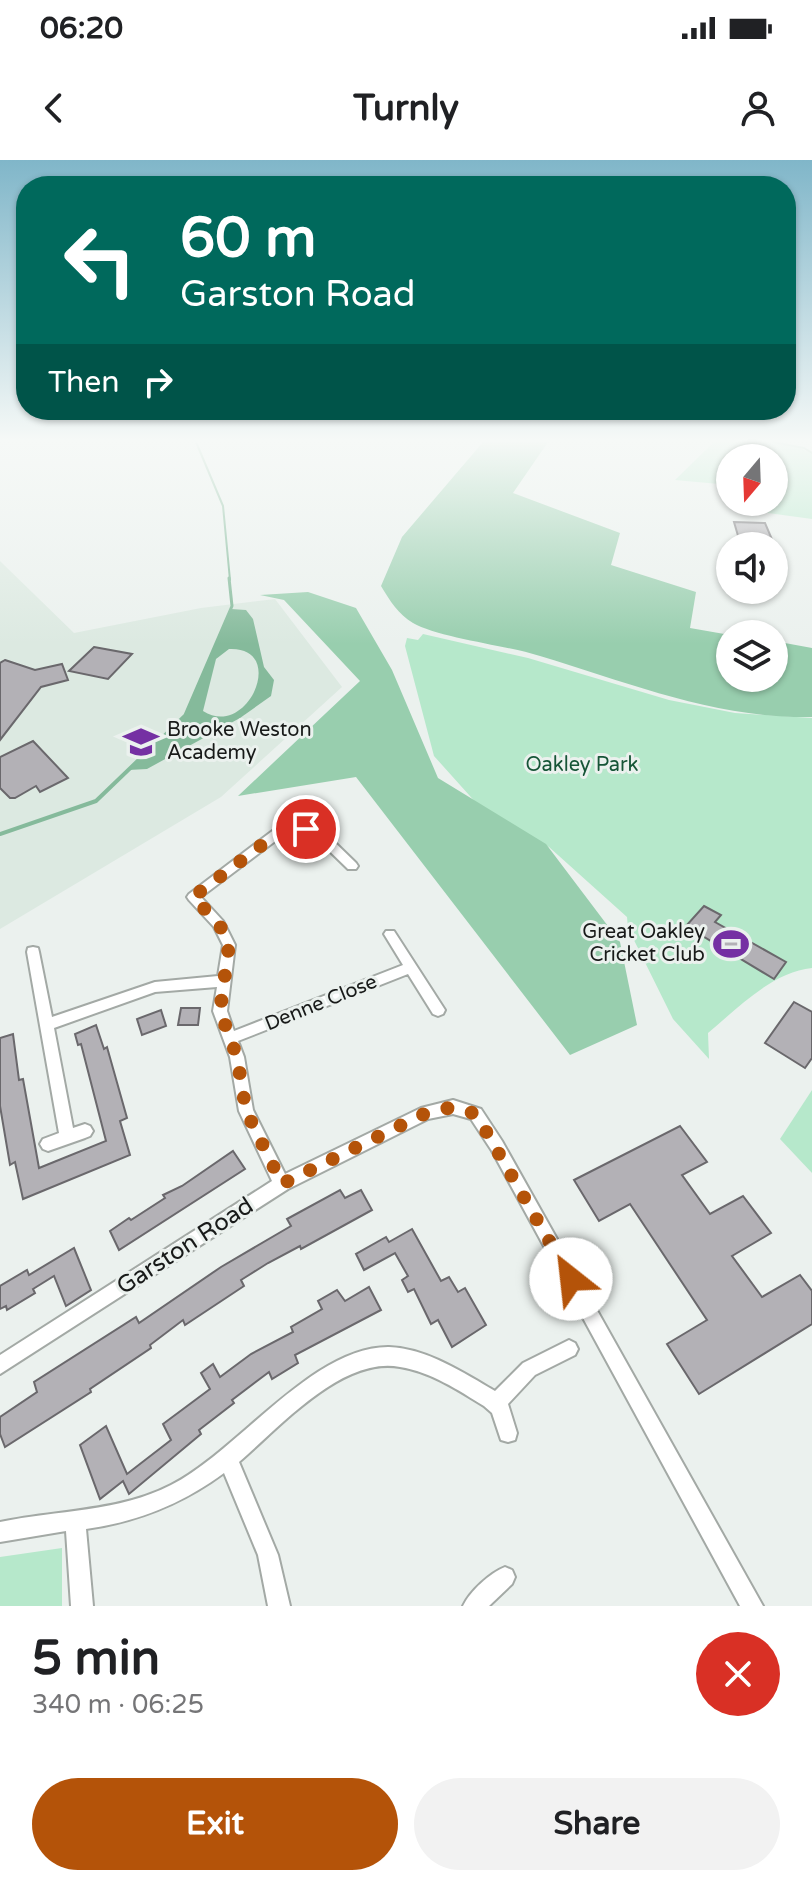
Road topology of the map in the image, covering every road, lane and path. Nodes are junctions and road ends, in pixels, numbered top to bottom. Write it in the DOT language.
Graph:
graph roads {
  1 [pos="352,866"];
  2 [pos="390,934"];
  3 [pos="33,952"];
  4 [pos="411,967"];
  5 [pos="222,981"];
  6 [pos="438,1010"];
  7 [pos="47,1025"];
  8 [pos="231,1038"];
  9 [pos="85,1131"];
  10 [pos="67,1137"];
  11 [pos="48,1144"];
  12 [pos="282,1184"];
  13 [pos="569,1349"];
  14 [pos="0,1365"];
  15 [pos="496,1403"];
  16 [pos="508,1433"];
  17 [pos="228,1459"];
  18 [pos="75,1521"];
  19 [pos="0,1532"];
  20 [pos="505,1577"];
  21 [pos="82,1606"];
  22 [pos="279,1606"];
  23 [pos="474,1606"];
  24 [pos="752,1606"];
  1 -- 5 [label="street"];
  2 -- 4 [label="street"];
  3 -- 7 [label="street"];
  4 -- 6 [label="street"];
  4 -- 8 [label="street, Denne Close"];
  5 -- 7 [label="street"];
  5 -- 8 [label="street"];
  7 -- 10 [label="street"];
  8 -- 12 [label="street"];
  9 -- 10 [label="street"];
  10 -- 11 [label="street"];
  12 -- 14 [label="street, Garston Road"];
  12 -- 24 [label="street, Garston Road"];
  13 -- 15 [label="street"];
  15 -- 16 [label="street"];
  15 -- 17 [label="street"];
  17 -- 18 [label="street"];
  17 -- 22 [label="street"];
  18 -- 19 [label="street"];
  18 -- 21 [label="street"];
  20 -- 23 [label="street"];
}
